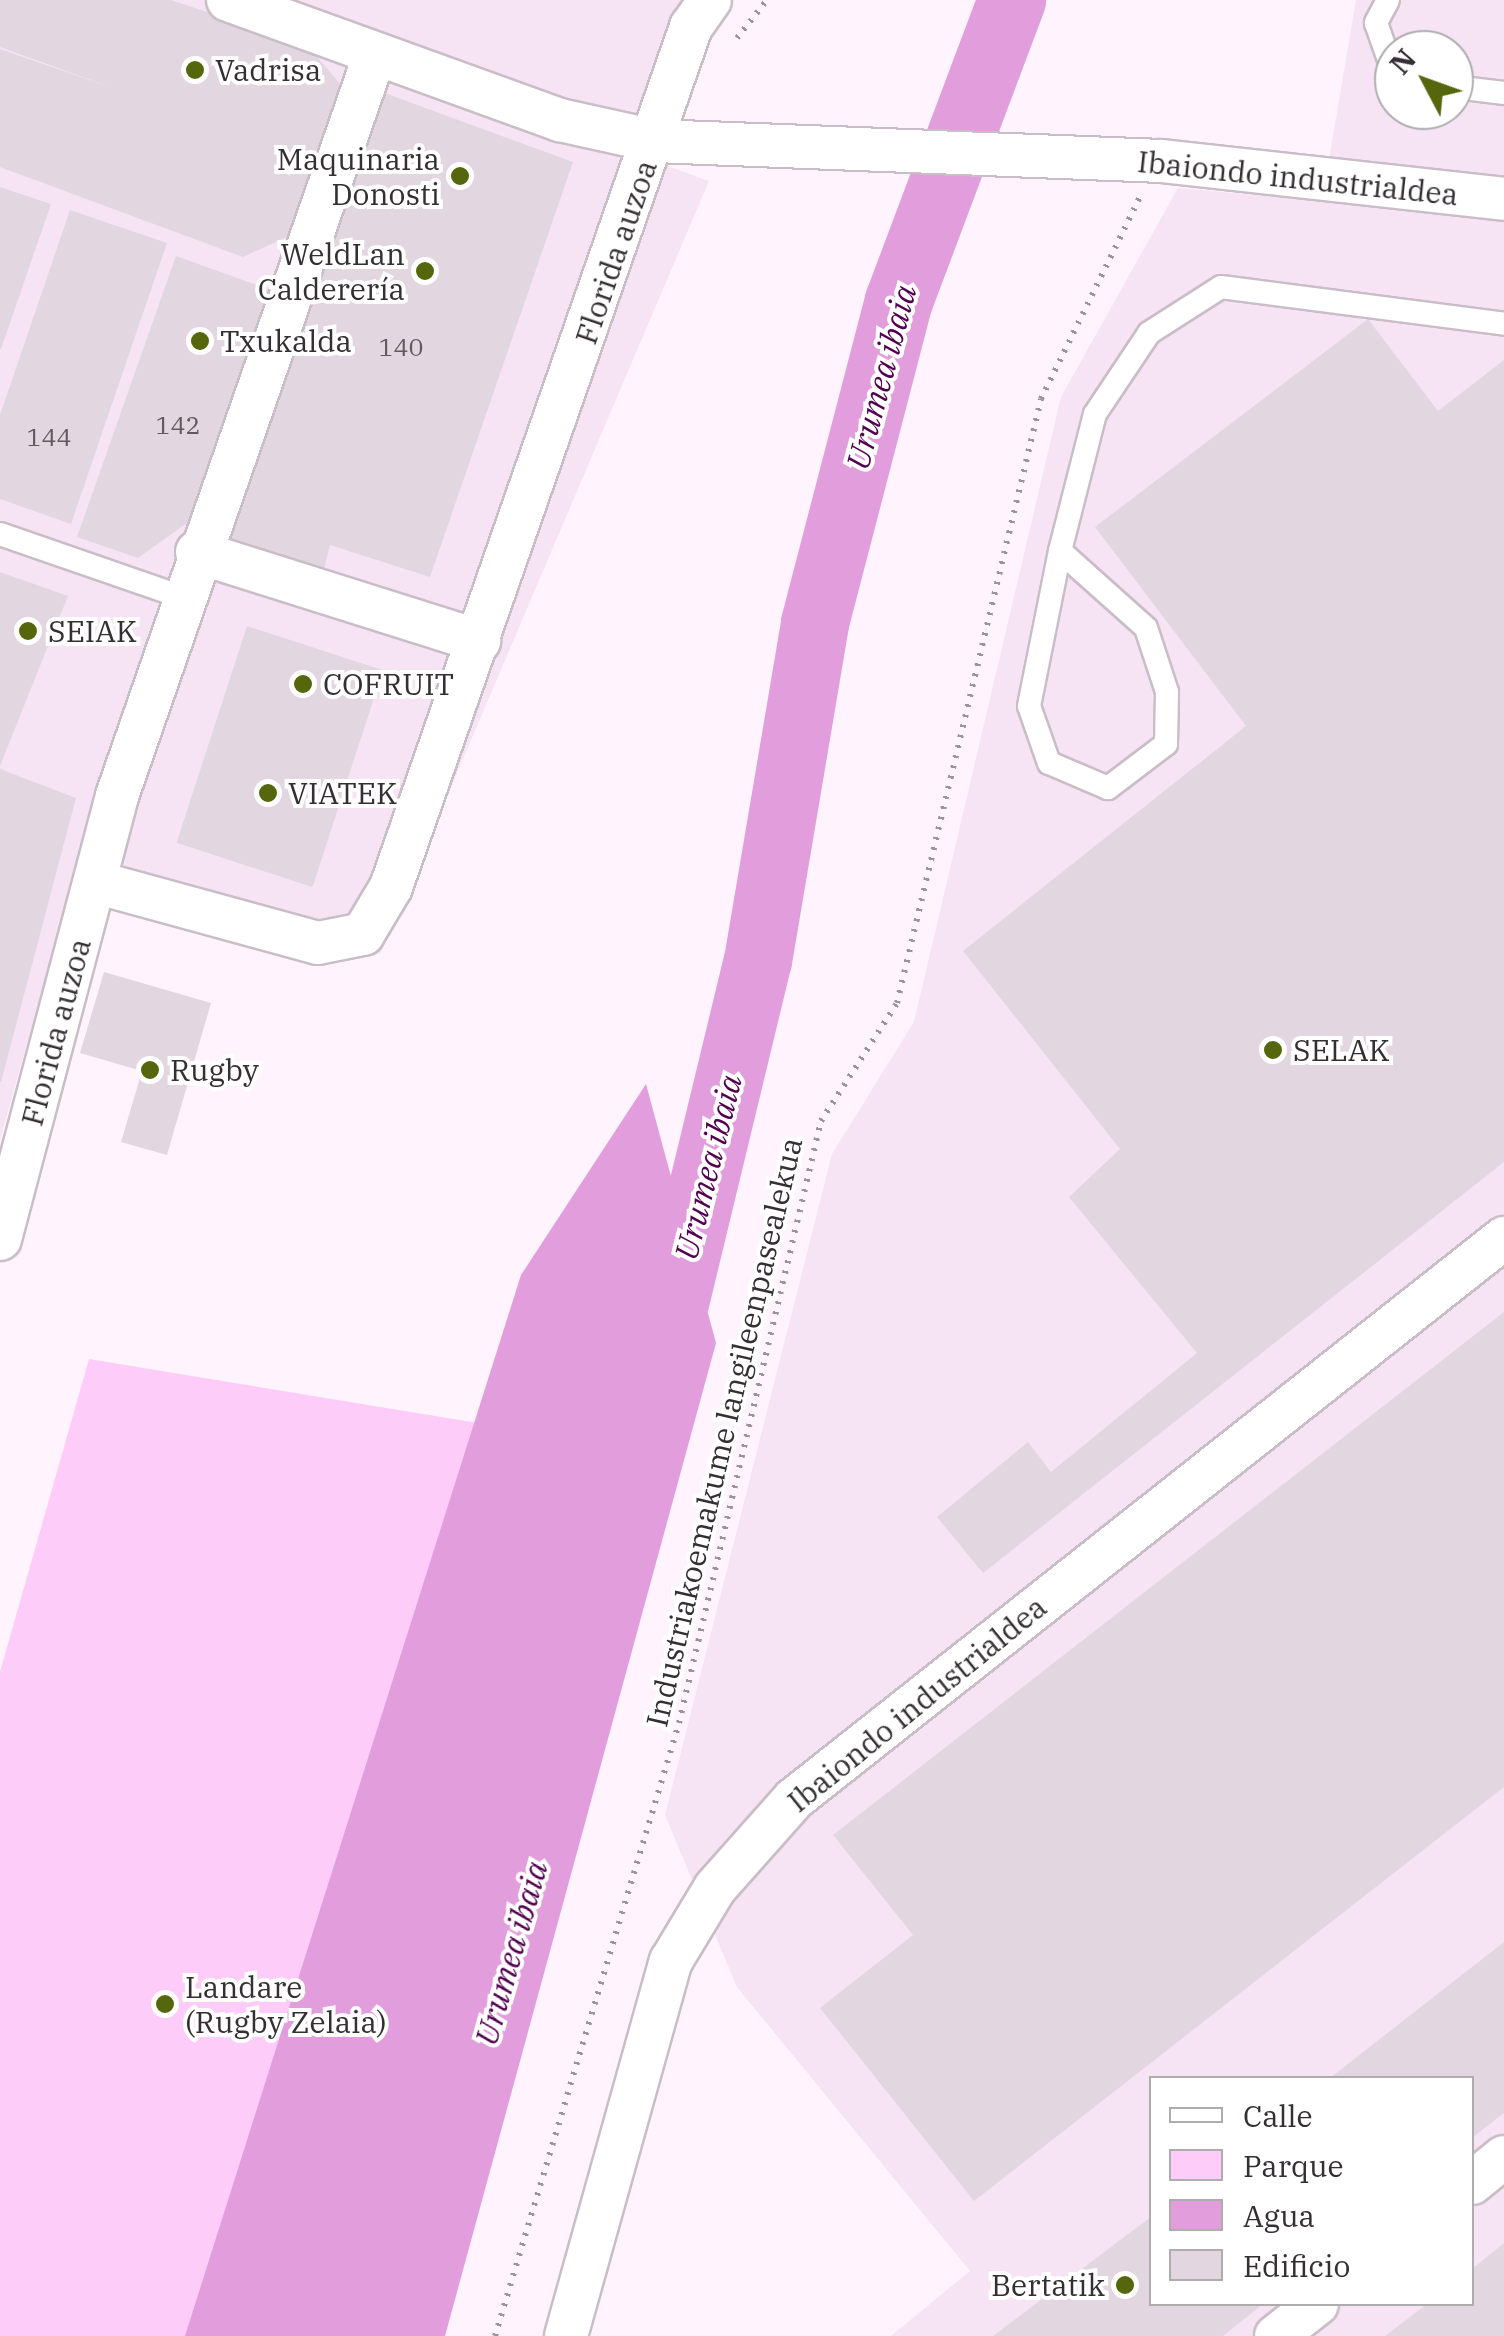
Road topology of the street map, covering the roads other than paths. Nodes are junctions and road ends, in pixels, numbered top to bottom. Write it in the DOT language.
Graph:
graph roads {
  1 [pos="228,0"];
  2 [pos="710,0"];
  3 [pos="1388,0"];
  4 [pos="1378,30"];
  5 [pos="359,31"];
  6 [pos="1474,90"];
  7 [pos="1504,94"];
  8 [pos="655,141"];
  9 [pos="1504,199"];
  10 [pos="1504,324"];
  11 [pos="0,534"];
  12 [pos="1060,550"];
  13 [pos="196,552"];
  14 [pos="182,597"];
  15 [pos="479,641"];
  16 [pos="95,882"];
  17 [pos="1504,1238"];
  18 [pos="0,1239"];
  19 [pos="1504,2157"];
  20 [pos="1474,2180"];
  21 [pos="1315,2306"];
  22 [pos="566,2336"];
  23 [pos="1276,2336"];
  1 -- 5 [label="street, Florida auzoa"];
  2 -- 8 [label="street"];
  3 -- 4 [label="lane"];
  5 -- 8 [label="street, Florida auzoa"];
  5 -- 13 [label="street, Florida auzoa"];
  6 -- 7 [label="lane"];
  8 -- 9 [label="street, Ibaiondo industrialdea"];
  8 -- 15 [label="street, Florida auzoa"];
  10 -- 12 [label="lane"];
  11 -- 14 [label="lane"];
  12 -- 12 [label="lane"];
  13 -- 14 [label="street, Florida auzoa"];
  13 -- 15 [label="street"];
  14 -- 16 [label="street, Florida auzoa"];
  15 -- 16 [label="street, Florida auzoa"];
  16 -- 18 [label="street, Florida auzoa"];
  17 -- 22 [label="street, Ibaiondo industrialdea"];
  19 -- 20 [label="street"];
  21 -- 23 [label="street"];
}
